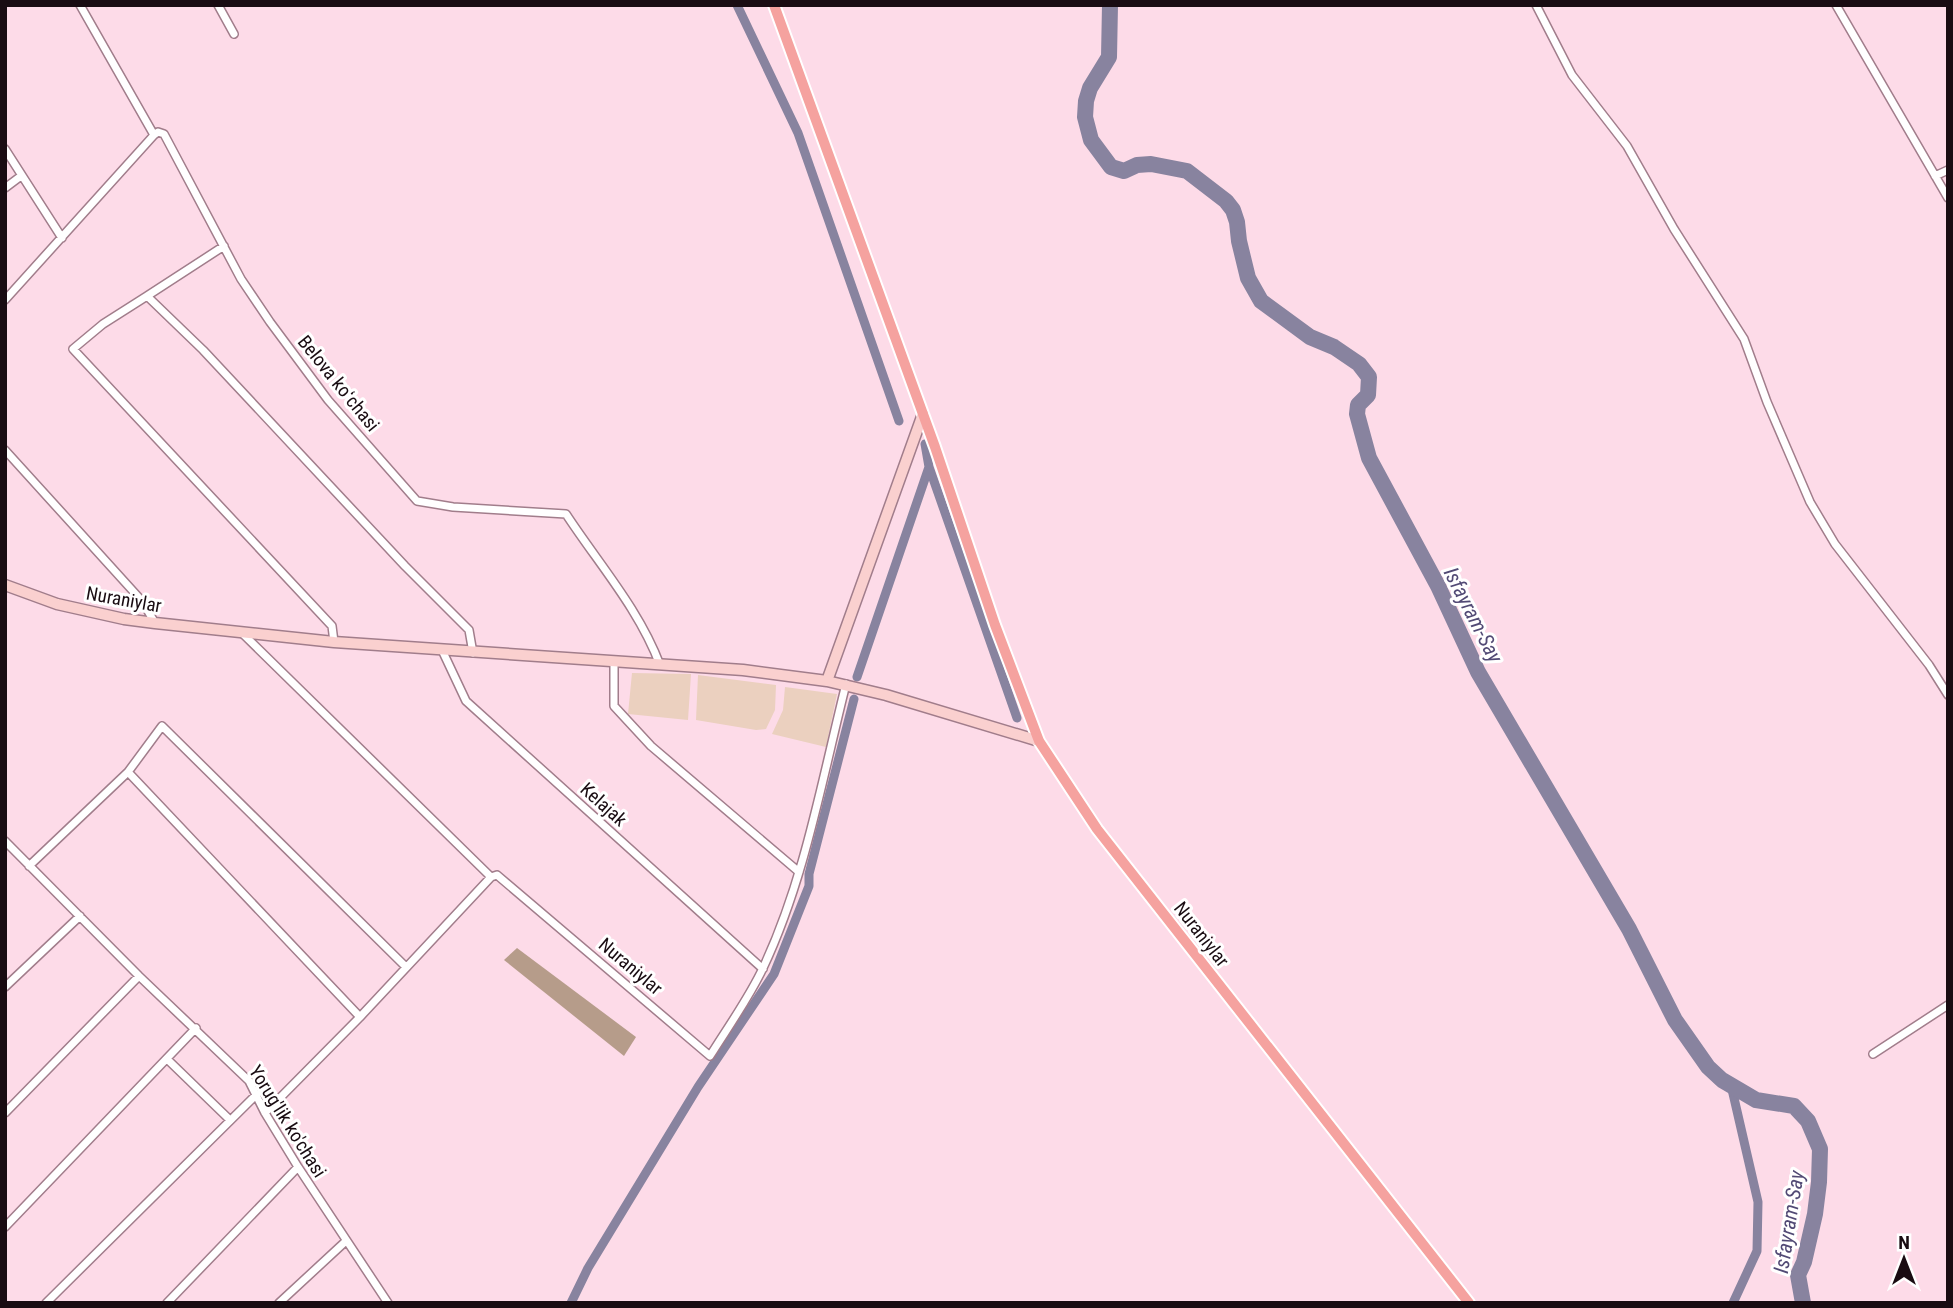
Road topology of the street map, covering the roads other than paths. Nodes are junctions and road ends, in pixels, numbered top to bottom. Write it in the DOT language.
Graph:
graph roads {
  1 [pos="80,5"];
  2 [pos="218,5"];
  3 [pos="774,5"];
  4 [pos="1536,5"];
  5 [pos="1836,5"];
  6 [pos="234,34"];
  7 [pos="154,135"];
  8 [pos="5,149"];
  9 [pos="1948,170"];
  10 [pos="21,176"];
  11 [pos="1935,176"];
  12 [pos="5,188"];
  13 [pos="1948,198"];
  14 [pos="62,238"];
  15 [pos="224,246"];
  16 [pos="147,296"];
  17 [pos="5,300"];
  18 [pos="923,414"];
  19 [pos="5,450"];
  20 [pos="5,585"];
  21 [pos="155,623"];
  22 [pos="242,632"];
  23 [pos="334,642"];
  24 [pos="442,650"];
  25 [pos="473,653"];
  26 [pos="614,662"];
  27 [pos="660,665"];
  28 [pos="827,681"];
  29 [pos="846,684"];
  30 [pos="1948,695"];
  31 [pos="1039,741"];
  32 [pos="128,772"];
  33 [pos="5,841"];
  34 [pos="29,866"];
  35 [pos="799,872"];
  36 [pos="491,877"];
  37 [pos="79,916"];
  38 [pos="406,967"];
  39 [pos="763,969"];
  40 [pos="139,976"];
  41 [pos="5,987"];
  42 [pos="1948,1005"];
  43 [pos="360,1017"];
  44 [pos="196,1028"];
  45 [pos="1873,1054"];
  46 [pos="167,1059"];
  47 [pos="257,1094"];
  48 [pos="5,1113"];
  49 [pos="265,1113"];
  50 [pos="230,1120"];
  51 [pos="298,1167"];
  52 [pos="5,1227"];
  53 [pos="346,1241"];
  54 [pos="46,1303"];
  55 [pos="167,1303"];
  56 [pos="279,1303"];
  57 [pos="388,1303"];
  58 [pos="1469,1303"];
  1 -- 7 [label="street, Belova koʻchasi"];
  2 -- 6 [label="street"];
  3 -- 18 [label="main road"];
  4 -- 30 [label="street"];
  5 -- 11 [label="street"];
  7 -- 14 [label="street"];
  7 -- 15 [label="street, Belova koʻchasi"];
  8 -- 10 [label="street"];
  9 -- 11 [label="street"];
  10 -- 12 [label="street"];
  10 -- 14 [label="street"];
  11 -- 13 [label="street"];
  14 -- 17 [label="street"];
  15 -- 16 [label="street"];
  15 -- 27 [label="street, Belova koʻchasi"];
  16 -- 23 [label="street"];
  16 -- 25 [label="street"];
  18 -- 28 [label="main road"];
  18 -- 31 [label="main road"];
  19 -- 21 [label="street"];
  20 -- 21 [label="main road, Nuraniylar"];
  21 -- 22 [label="main road, Nuraniylar"];
  22 -- 23 [label="main road, Nuraniylar"];
  22 -- 36 [label="street, Nuraniylar"];
  23 -- 24 [label="main road, Nuraniylar"];
  24 -- 25 [label="main road, Nuraniylar"];
  24 -- 39 [label="street, Kelajak"];
  25 -- 26 [label="main road, Nuraniylar"];
  26 -- 27 [label="main road, Nuraniylar"];
  26 -- 35 [label="street"];
  27 -- 28 [label="main road, Nuraniylar"];
  28 -- 29 [label="main road, Nuraniylar"];
  29 -- 31 [label="main road, Nuraniylar"];
  29 -- 35 [label="street, Nuraniylar"];
  31 -- 58 [label="main road, Nuraniylar"];
  32 -- 34 [label="street"];
  32 -- 38 [label="street"];
  32 -- 43 [label="street"];
  33 -- 34 [label="street, Yorug'lik ko'chasi"];
  34 -- 37 [label="street, Yorug'lik ko'chasi"];
  35 -- 39 [label="street, Nuraniylar"];
  36 -- 38 [label="street"];
  36 -- 39 [label="street, Nuraniylar"];
  37 -- 40 [label="street, Yorug'lik ko'chasi"];
  37 -- 41 [label="street"];
  38 -- 43 [label="street"];
  40 -- 44 [label="street, Yorug'lik ko'chasi"];
  40 -- 48 [label="street"];
  42 -- 45 [label="street"];
  43 -- 49 [label="street"];
  44 -- 46 [label="street"];
  44 -- 47 [label="street, Yorug'lik ko'chasi"];
  46 -- 50 [label="street"];
  46 -- 52 [label="street"];
  47 -- 49 [label="street, Yorug'lik ko'chasi"];
  47 -- 50 [label="street"];
  49 -- 51 [label="street, Yorug'lik ko'chasi"];
  50 -- 54 [label="street"];
  51 -- 53 [label="street, Yorug'lik ko'chasi"];
  51 -- 55 [label="street"];
  53 -- 56 [label="street"];
  53 -- 57 [label="street, Yorug'lik ko'chasi"];
}
